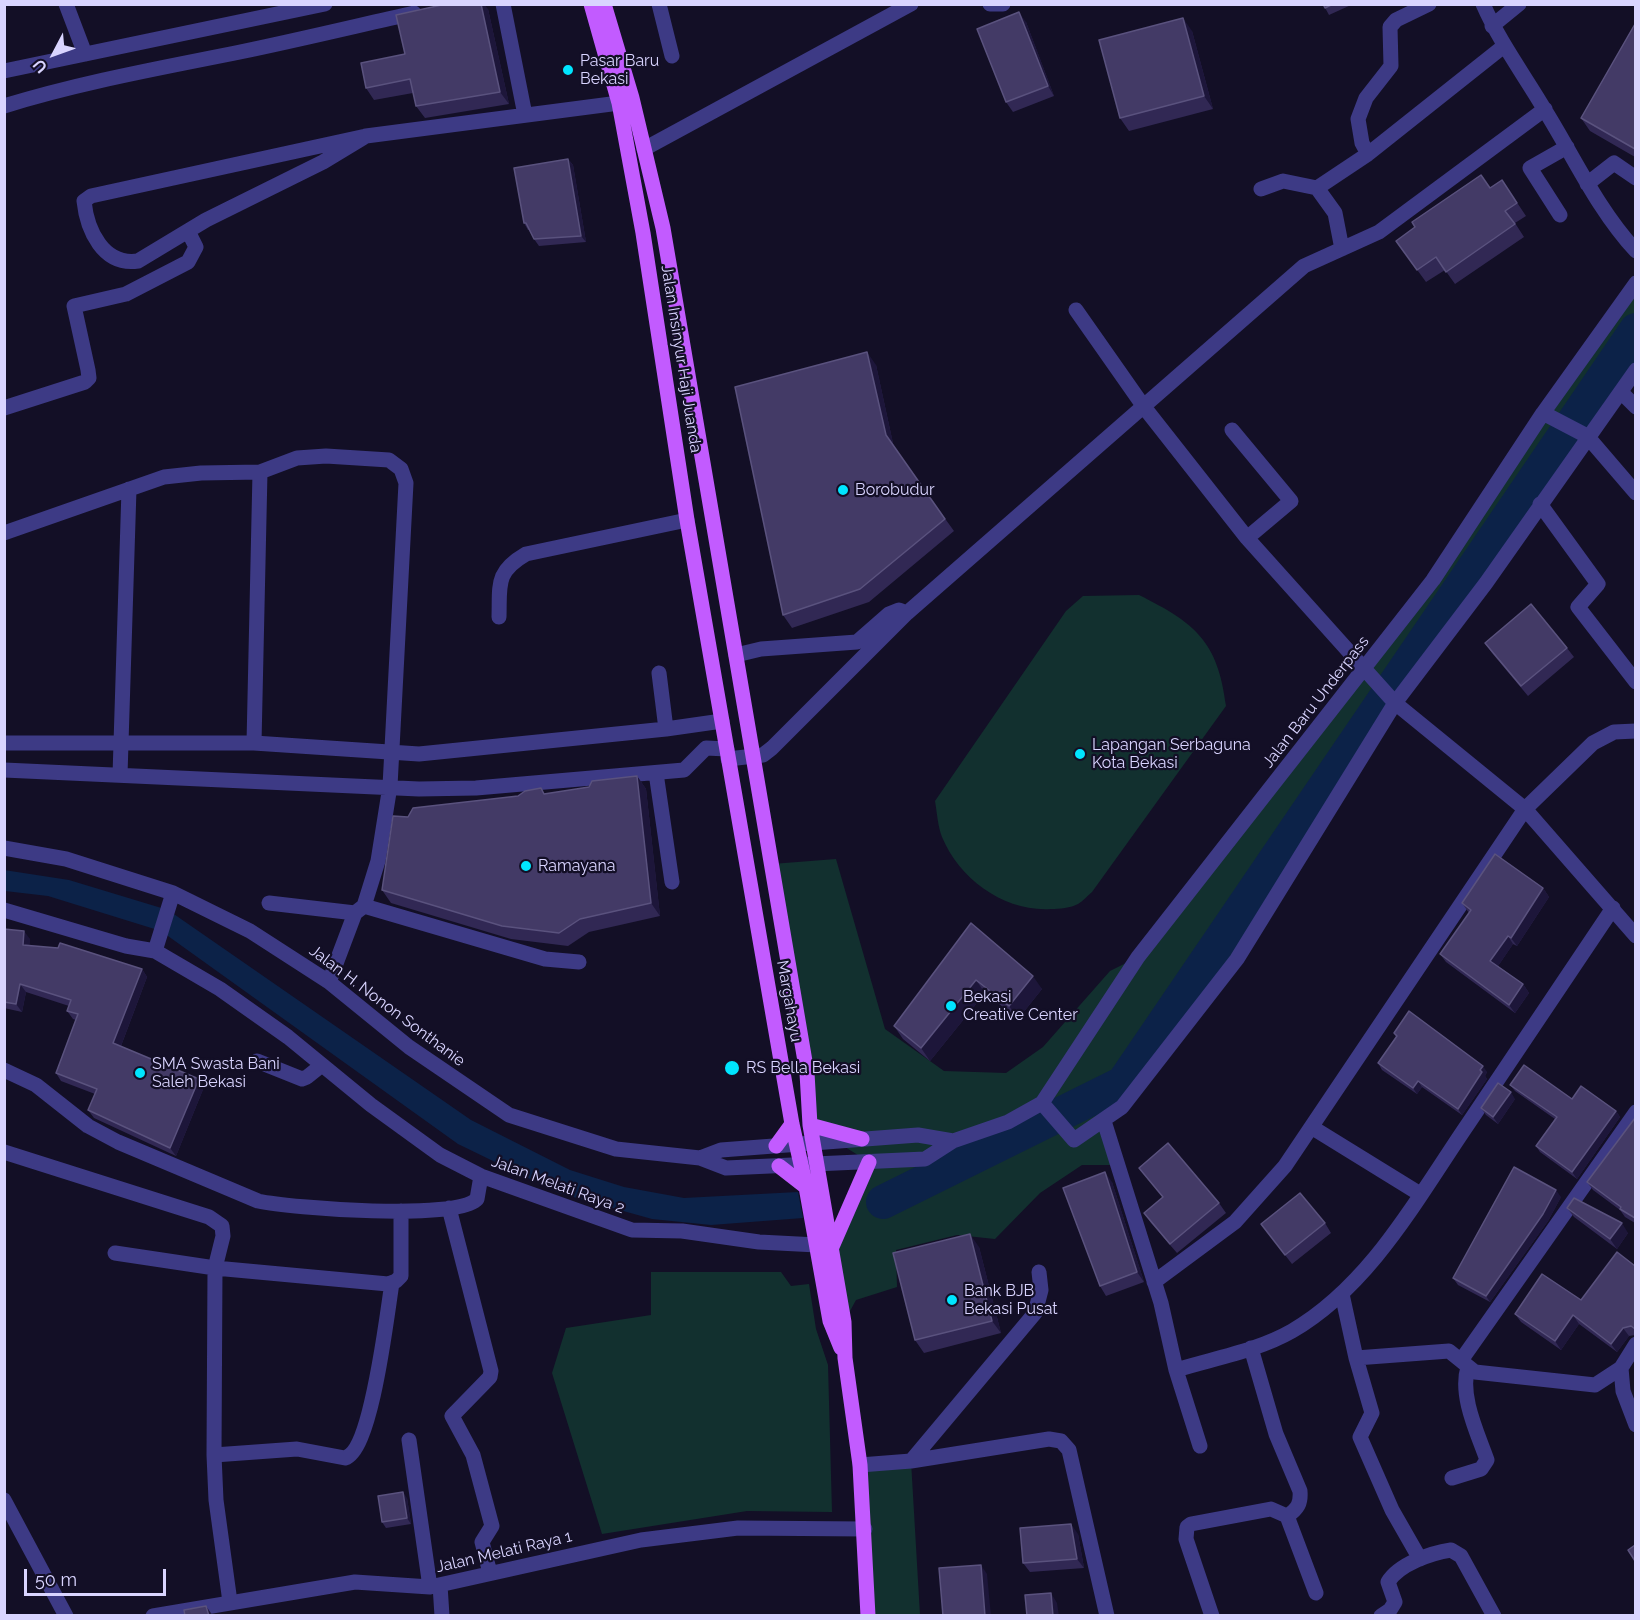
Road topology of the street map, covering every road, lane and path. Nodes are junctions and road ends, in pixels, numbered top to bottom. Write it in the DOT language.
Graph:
graph roads {
  1 [pos="66,4"];
  2 [pos="325,4"];
  3 [pos="503,4"];
  4 [pos="591,4"];
  5 [pos="604,4"];
  6 [pos="659,4"];
  7 [pos="911,4"];
  8 [pos="990,4"];
  9 [pos="1003,4"];
  10 [pos="1429,4"];
  11 [pos="1483,4"];
  12 [pos="1519,4"];
  13 [pos="426,11"];
  14 [pos="1492,26"];
  15 [pos="1504,46"];
  16 [pos="85,54"];
  17 [pos="672,56"];
  18 [pos="4,71"];
  19 [pos="626,101"];
  20 [pos="4,106"];
  21 [pos="1545,110"];
  22 [pos="525,116"];
  23 [pos="366,136"];
  24 [pos="1567,147"];
  25 [pos="644,149"];
  26 [pos="1368,154"];
  27 [pos="1635,178"];
  28 [pos="1587,184"];
  29 [pos="1317,188"];
  30 [pos="1261,189"];
  31 [pos="1560,215"];
  32 [pos="663,228"];
  33 [pos="188,231"];
  34 [pos="643,233"];
  35 [pos="1342,249"];
  36 [pos="1635,251"];
  37 [pos="1635,283"];
  38 [pos="1076,309"];
  39 [pos="1635,370"];
  40 [pos="1621,392"];
  41 [pos="693,403"];
  42 [pos="670,406"];
  43 [pos="1635,406"];
  44 [pos="1144,407"];
  45 [pos="4,408"];
  46 [pos="1549,416"];
  47 [pos="1232,430"];
  48 [pos="1583,433"];
  49 [pos="260,472"];
  50 [pos="129,489"];
  51 [pos="1635,493"];
  52 [pos="1540,504"];
  53 [pos="687,520"];
  54 [pos="4,533"];
  55 [pos="1247,538"];
  56 [pos="908,613"];
  57 [pos="499,617"];
  58 [pos="729,617"];
  59 [pos="705,621"];
  60 [pos="736,654"];
  61 [pos="1366,668"];
  62 [pos="659,673"];
  63 [pos="1635,682"];
  64 [pos="1395,703"];
  65 [pos="722,721"];
  66 [pos="666,729"];
  67 [pos="1635,731"];
  68 [pos="120,741"];
  69 [pos="4,743"];
  70 [pos="254,743"];
  71 [pos="393,753"];
  72 [pos="728,754"];
  73 [pos="754,755"];
  74 [pos="4,770"];
  75 [pos="656,773"];
  76 [pos="120,775"];
  77 [pos="390,786"];
  78 [pos="1525,809"];
  79 [pos="4,848"];
  80 [pos="672,882"];
  81 [pos="173,892"];
  82 [pos="269,903"];
  83 [pos="1612,908"];
  84 [pos="360,909"];
  85 [pos="4,910"];
  86 [pos="1635,936"];
  87 [pos="155,951"];
  88 [pos="579,962"];
  89 [pos="329,982"];
  90 [pos="257,1061"];
  91 [pos="322,1065"];
  92 [pos="4,1070"];
  93 [pos="1042,1103"];
  94 [pos="1635,1112"];
  95 [pos="1104,1121"];
  96 [pos="792,1124"];
  97 [pos="810,1125"];
  98 [pos="1312,1128"];
  99 [pos="862,1139"];
  100 [pos="953,1142"];
  101 [pos="813,1143"];
  102 [pos="796,1144"];
  103 [pos="776,1146"];
  104 [pos="4,1152"];
  105 [pos="700,1158"];
  106 [pos="869,1162"];
  107 [pos="799,1165"];
  108 [pos="817,1165"];
  109 [pos="779,1166"];
  110 [pos="481,1176"];
  111 [pos="806,1187"];
  112 [pos="1420,1194"];
  113 [pos="449,1209"];
  114 [pos="401,1211"];
  115 [pos="824,1247"];
  116 [pos="115,1253"];
  117 [pos="215,1268"];
  118 [pos="1040,1272"];
  119 [pos="1154,1282"];
  120 [pos="392,1283"];
  121 [pos="1342,1294"];
  122 [pos="1635,1344"];
  123 [pos="1251,1348"];
  124 [pos="845,1358"];
  125 [pos="1356,1358"];
  126 [pos="1465,1363"];
  127 [pos="1628,1369"];
  128 [pos="1176,1370"];
  129 [pos="1635,1425"];
  130 [pos="409,1440"];
  131 [pos="1200,1446"];
  132 [pos="214,1455"];
  133 [pos="911,1461"];
  134 [pos="860,1465"];
  135 [pos="1452,1478"];
  136 [pos="4,1500"];
  137 [pos="1287,1516"];
  138 [pos="865,1529"];
  139 [pos="1420,1559"];
  140 [pos="490,1573"];
  141 [pos="435,1586"];
  142 [pos="1316,1593"];
  143 [pos="230,1602"];
  144 [pos="66,1616"];
  145 [pos="153,1616"];
  146 [pos="442,1616"];
  147 [pos="868,1616"];
  148 [pos="1107,1616"];
  149 [pos="1212,1616"];
  150 [pos="1381,1616"];
  151 [pos="1494,1616"];
  1 -- 16 [label="street"];
  2 -- 16 [label="street"];
  3 -- 22 [label="street"];
  4 -- 19 [label="main road, Jalan Insinyur Haji Juanda"];
  5 -- 19 [label="main road, Jalan Insinyur Haji Juanda"];
  6 -- 17 [label="street"];
  7 -- 25 [label="street"];
  8 -- 9 [label="street"];
  10 -- 26 [label="street"];
  11 -- 14 [label="street"];
  12 -- 14 [label="street"];
  13 -- 20 [label="street"];
  14 -- 15 [label="street"];
  15 -- 21 [label="street"];
  15 -- 26 [label="street"];
  16 -- 18 [label="street"];
  19 -- 22 [label="street"];
  19 -- 25 [label="main road, Jalan Insinyur Haji Juanda"];
  19 -- 34 [label="main road, Jalan Insinyur Haji Juanda"];
  21 -- 24 [label="street"];
  21 -- 35 [label="street"];
  22 -- 23 [label="street"];
  23 -- 33 [label="street"];
  23 -- 33 [label="street"];
  24 -- 28 [label="street"];
  24 -- 31 [label="street"];
  25 -- 32 [label="main road, Jalan Insinyur Haji Juanda"];
  26 -- 29 [label="street"];
  27 -- 28 [label="street"];
  28 -- 36 [label="street"];
  29 -- 30 [label="street"];
  29 -- 35 [label="street"];
  32 -- 34 [label="main road"];
  32 -- 41 [label="main road, Jalan Insinyur Haji Juanda"];
  33 -- 45 [label="street"];
  34 -- 42 [label="main road, Jalan Insinyur Haji Juanda"];
  35 -- 44 [label="street"];
  37 -- 46 [label="street, Jalan Baru Underpass"];
  38 -- 44 [label="street"];
  39 -- 40 [label="street"];
  40 -- 43 [label="street"];
  40 -- 48 [label="street"];
  41 -- 42 [label="main road"];
  41 -- 58 [label="main road, Jalan Insinyur Haji Juanda"];
  42 -- 53 [label="main road, Jalan Insinyur Haji Juanda"];
  44 -- 55 [label="street"];
  44 -- 56 [label="street"];
  46 -- 48 [label="street"];
  46 -- 61 [label="street, Jalan Baru Underpass"];
  47 -- 55 [label="street"];
  48 -- 51 [label="street"];
  48 -- 52 [label="street"];
  49 -- 50 [label="street"];
  49 -- 70 [label="street"];
  49 -- 71 [label="street"];
  50 -- 54 [label="street"];
  50 -- 68 [label="street"];
  52 -- 63 [label="street"];
  52 -- 64 [label="street"];
  53 -- 57 [label="street"];
  53 -- 59 [label="main road, Jalan Insinyur Haji Juanda"];
  55 -- 61 [label="street"];
  56 -- 60 [label="street"];
  56 -- 73 [label="street"];
  58 -- 59 [label="main road"];
  58 -- 60 [label="main road, Jalan Insinyur Haji Juanda"];
  59 -- 65 [label="main road, Jalan Insinyur Haji Juanda"];
  60 -- 73 [label="main road, Jalan Insinyur Haji Juanda"];
  61 -- 64 [label="street"];
  61 -- 93 [label="street, Jalan Baru Underpass"];
  62 -- 66 [label="street"];
  64 -- 78 [label="street"];
  64 -- 95 [label="street"];
  65 -- 66 [label="street"];
  65 -- 72 [label="main road, Margahayu"];
  66 -- 71 [label="street"];
  67 -- 78 [label="street"];
  68 -- 69 [label="street"];
  68 -- 70 [label="street"];
  68 -- 76 [label="street"];
  70 -- 71 [label="street"];
  71 -- 77 [label="street"];
  72 -- 73 [label="street"];
  72 -- 75 [label="street"];
  72 -- 96 [label="main road, Margahayu"];
  73 -- 97 [label="main road, Jalan Insinyur Haji Juanda"];
  74 -- 76 [label="street"];
  75 -- 77 [label="street"];
  75 -- 80 [label="street"];
  76 -- 77 [label="street"];
  77 -- 84 [label="street"];
  78 -- 83 [label="street"];
  78 -- 98 [label="street"];
  79 -- 81 [label="street, Jalan H. Nonon Sonthanie"];
  81 -- 87 [label="street"];
  81 -- 89 [label="street, Jalan H. Nonon Sonthanie"];
  82 -- 84 [label="street"];
  83 -- 86 [label="street"];
  83 -- 112 [label="street"];
  84 -- 88 [label="street"];
  84 -- 89 [label="street"];
  85 -- 87 [label="street"];
  87 -- 91 [label="street, Jalan Melati Raya 2"];
  89 -- 105 [label="street, Jalan H. Nonon Sonthanie"];
  90 -- 91 [label="street"];
  91 -- 110 [label="street, Jalan Melati Raya 2"];
  92 -- 114 [label="street"];
  93 -- 95 [label="street"];
  93 -- 100 [label="street, Jalan Baru Underpass"];
  94 -- 126 [label="street"];
  95 -- 119 [label="street"];
  96 -- 102 [label="main road, Margahayu"];
  96 -- 103 [label="main road"];
  97 -- 99 [label="main road"];
  97 -- 101 [label="main road, Jalan Insinyur Haji Juanda"];
  98 -- 112 [label="street"];
  98 -- 119 [label="street"];
  99 -- 100 [label="street"];
  99 -- 101 [label="street"];
  100 -- 106 [label="street, Jalan Baru Underpass"];
  101 -- 102 [label="street"];
  101 -- 108 [label="main road, Jalan Insinyur Haji Juanda"];
  102 -- 103 [label="street"];
  102 -- 107 [label="main road, Margahayu"];
  103 -- 105 [label="street"];
  104 -- 117 [label="street"];
  105 -- 109 [label="street, Jalan Baru Underpass"];
  106 -- 108 [label="street, Jalan Baru Underpass"];
  106 -- 115 [label="main road"];
  107 -- 108 [label="street, Jalan Baru Underpass"];
  107 -- 109 [label="street, Jalan Baru Underpass"];
  107 -- 111 [label="main road, Margahayu"];
  108 -- 115 [label="main road, Jalan Insinyur Haji Juanda"];
  109 -- 111 [label="main road"];
  110 -- 113 [label="street"];
  110 -- 115 [label="street, Jalan Melati Raya 2"];
  111 -- 115 [label="main road, Margahayu"];
  112 -- 121 [label="street"];
  113 -- 114 [label="street"];
  113 -- 140 [label="street"];
  114 -- 120 [label="street"];
  115 -- 124 [label="main road"];
  115 -- 124 [label="main road, Margahayu"];
  116 -- 117 [label="street"];
  117 -- 120 [label="street"];
  117 -- 132 [label="street"];
  118 -- 133 [label="street"];
  119 -- 128 [label="street"];
  120 -- 132 [label="street"];
  121 -- 123 [label="street"];
  121 -- 125 [label="street"];
  122 -- 127 [label="street"];
  123 -- 128 [label="street"];
  123 -- 137 [label="street"];
  124 -- 134 [label="main road"];
  125 -- 126 [label="street"];
  125 -- 139 [label="street"];
  126 -- 127 [label="street"];
  126 -- 135 [label="street"];
  127 -- 129 [label="street"];
  128 -- 131 [label="street"];
  130 -- 141 [label="street"];
  132 -- 143 [label="street"];
  133 -- 134 [label="street"];
  133 -- 148 [label="street"];
  134 -- 138 [label="main road"];
  136 -- 144 [label="street"];
  137 -- 142 [label="street"];
  137 -- 149 [label="street"];
  138 -- 140 [label="street, Jalan Melati Raya 1"];
  138 -- 147 [label="main road"];
  139 -- 150 [label="street"];
  139 -- 151 [label="street"];
  140 -- 141 [label="street, Jalan Melati Raya 1"];
  141 -- 143 [label="street, Jalan Melati Raya 1"];
  141 -- 146 [label="street"];
  143 -- 145 [label="street, Jalan Melati Raya 1"];
}
